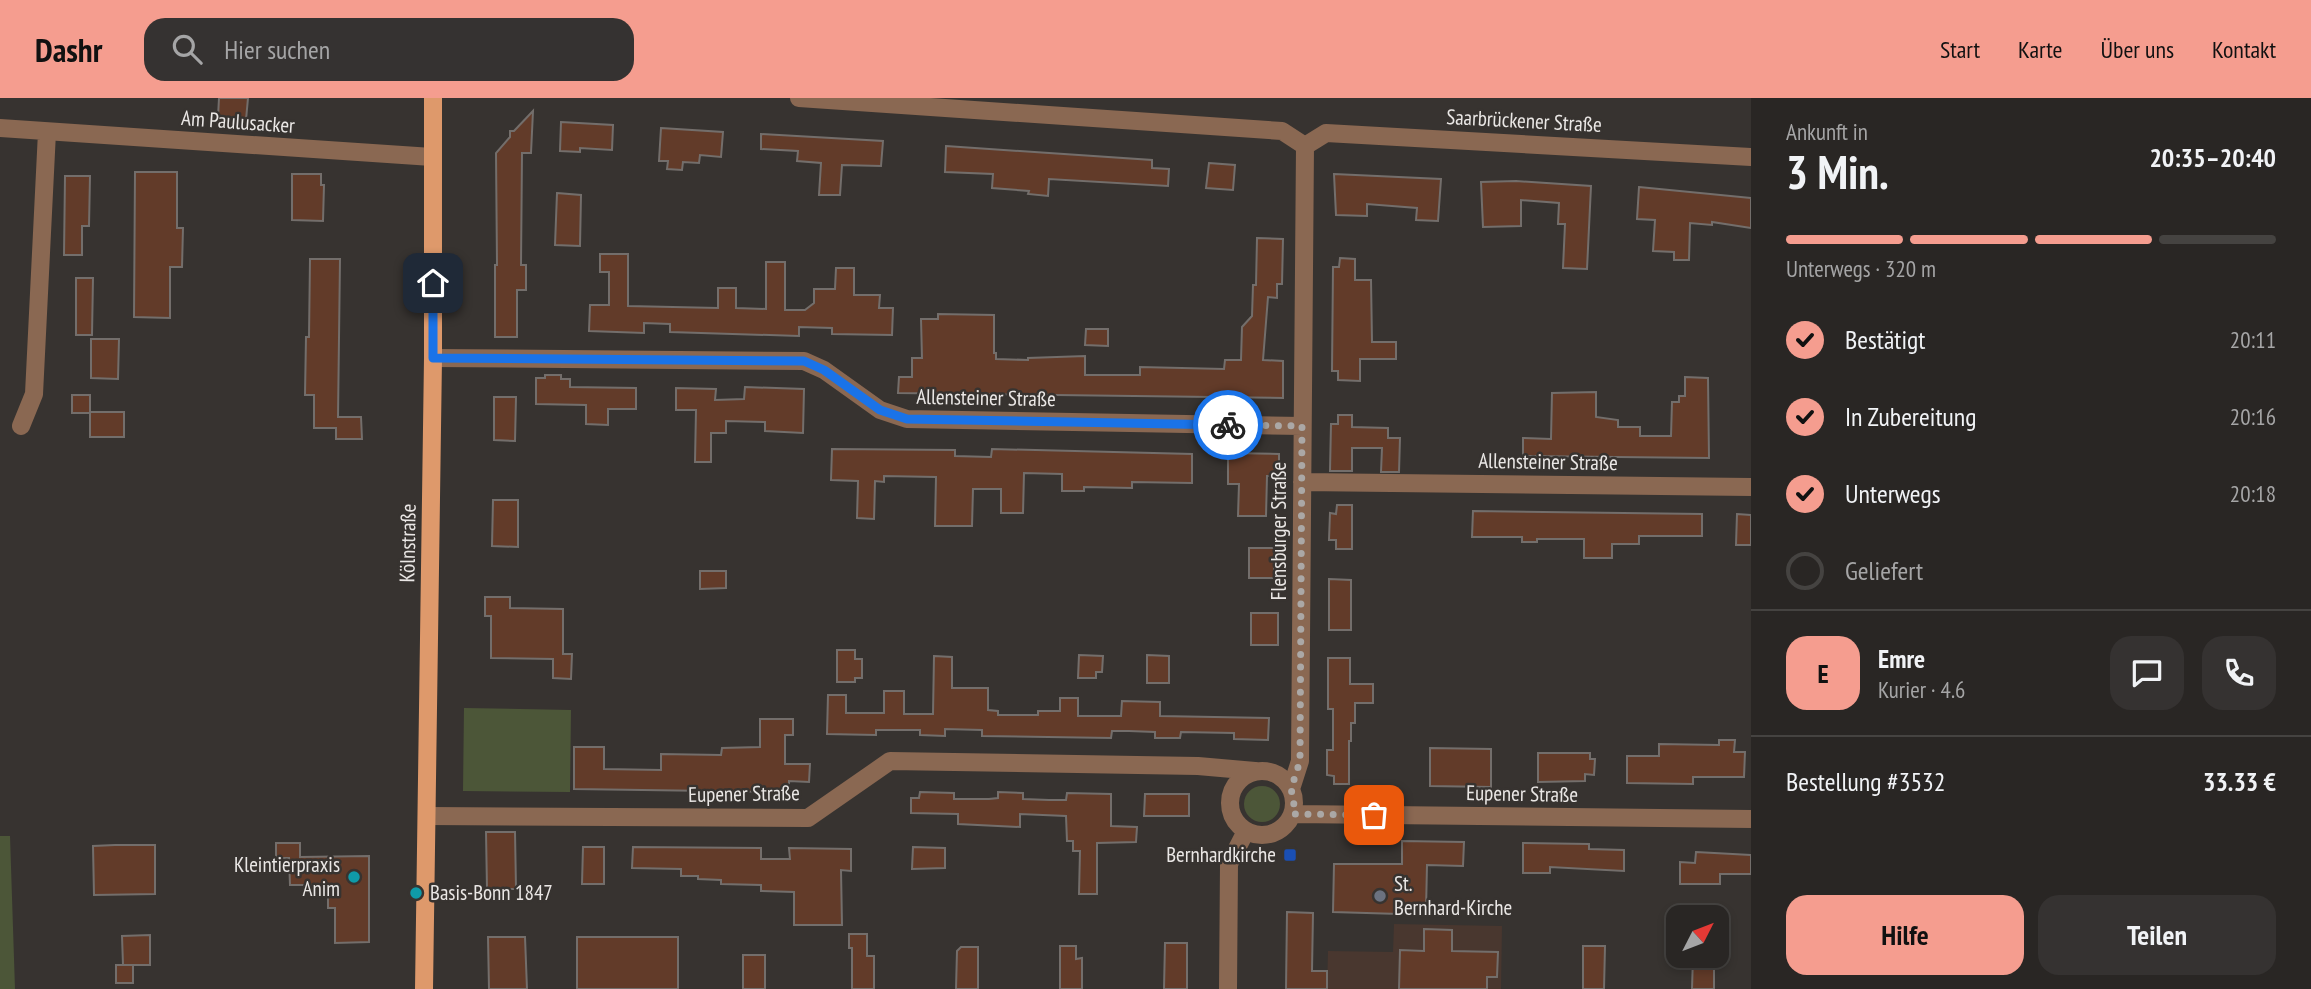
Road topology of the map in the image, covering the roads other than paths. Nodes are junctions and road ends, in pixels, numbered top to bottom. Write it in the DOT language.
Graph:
graph roads {
  1 [pos="799,98"];
  2 [pos="432,99"];
  3 [pos="0,128"];
  4 [pos="47,132"];
  5 [pos="1305,146"];
  6 [pos="432,157"];
  7 [pos="1751,157"];
  8 [pos="433,358"];
  9 [pos="21,426"];
  10 [pos="1302,426"];
  11 [pos="1302,482"];
  12 [pos="1751,487"];
  13 [pos="1255,771"];
  14 [pos="1291,789"];
  15 [pos="1293,814"];
  16 [pos="426,816"];
  17 [pos="1751,819"];
  18 [pos="1246,831"];
  19 [pos="424,989"];
  20 [pos="1228,989"];
  1 -- 5 [label="street"];
  2 -- 6 [label="main road, Kölnstraße"];
  3 -- 4 [label="street, Am Paulusacker"];
  4 -- 6 [label="street, Am Paulusacker"];
  4 -- 9 [label="street"];
  5 -- 7 [label="street, Saarbrückener Straße"];
  5 -- 10 [label="street, Flensburger Straße"];
  6 -- 8 [label="main road, Kölnstraße"];
  8 -- 10 [label="street, Allensteiner Straße"];
  8 -- 16 [label="main road, Kölnstraße"];
  10 -- 11 [label="street, Flensburger Straße"];
  11 -- 12 [label="street, Allensteiner Straße"];
  11 -- 14 [label="street, Flensburger Straße"];
  13 -- 14 [label="street"];
  13 -- 16 [label="street, Eupener Straße"];
  13 -- 18 [label="street"];
  14 -- 15 [label="street"];
  15 -- 17 [label="street, Eupener Straße"];
  15 -- 18 [label="street"];
  16 -- 19 [label="main road, Kölnstraße"];
  18 -- 20 [label="street"];
}
